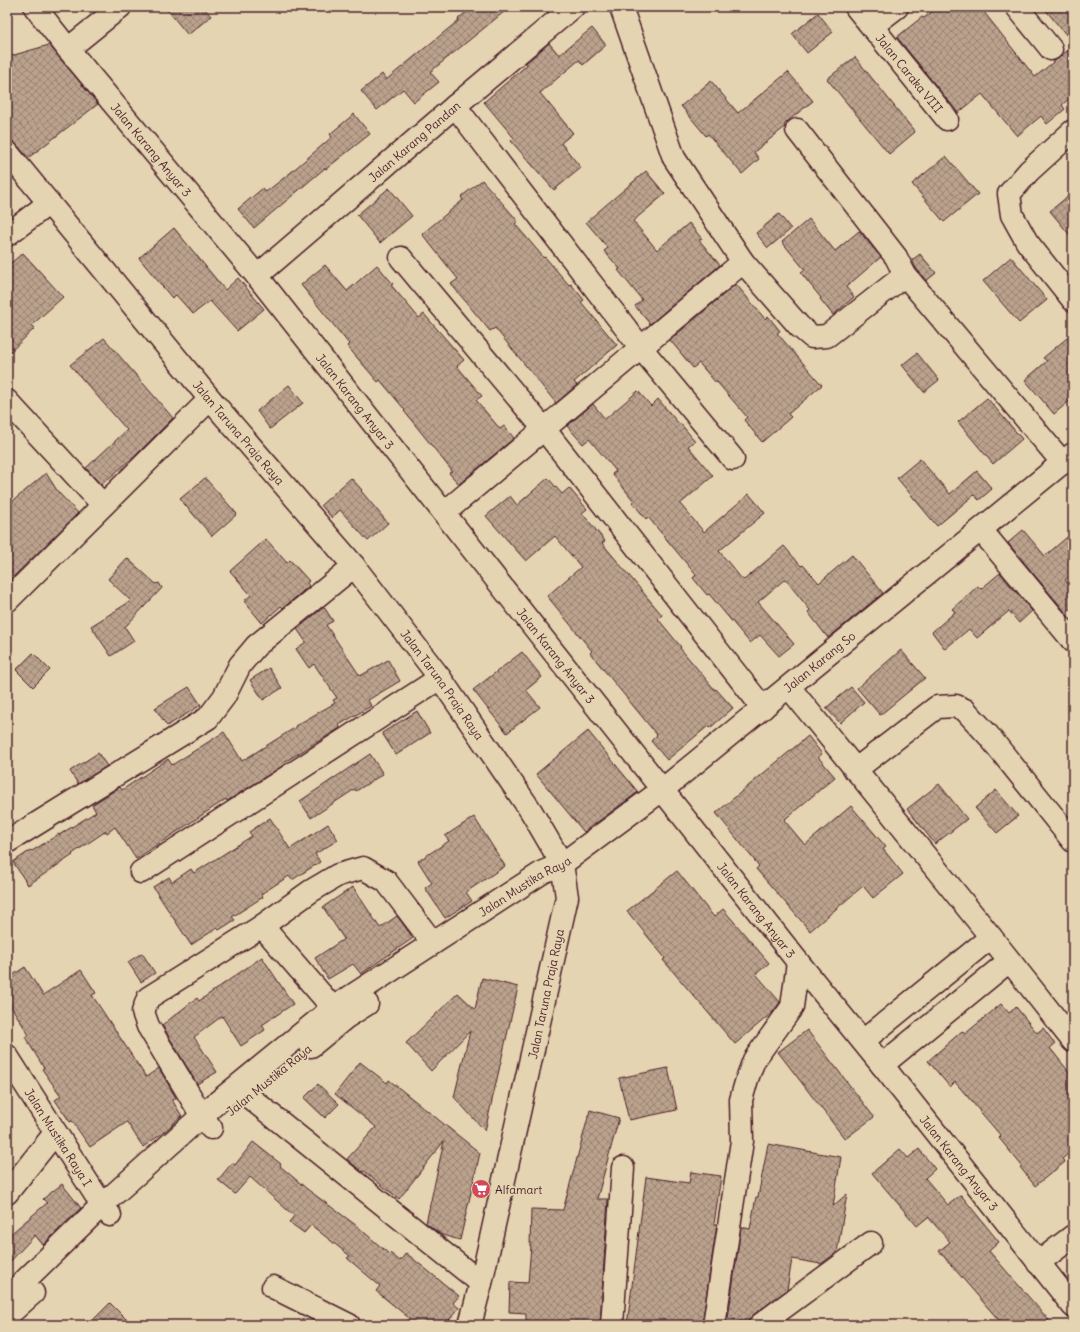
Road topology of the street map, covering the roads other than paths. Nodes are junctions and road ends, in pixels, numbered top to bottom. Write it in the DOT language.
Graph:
graph roads {
  1 [pos="35,7"];
  2 [pos="120,7"];
  3 [pos="573,7"];
  4 [pos="620,7"];
  5 [pos="856,7"];
  6 [pos="897,7"];
  7 [pos="1017,7"];
  8 [pos="872,26"];
  9 [pos="68,49"];
  10 [pos="1051,49"];
  11 [pos="455,106"];
  12 [pos="947,120"];
  13 [pos="797,130"];
  14 [pos="1073,131"];
  15 [pos="7,152"];
  16 [pos="49,204"];
  17 [pos="7,235"];
  18 [pos="401,258"];
  19 [pos="743,262"];
  20 [pos="906,275"];
  21 [pos="257,276"];
  22 [pos="1073,300"];
  23 [pos="641,348"];
  24 [pos="210,399"];
  25 [pos="7,401"];
  26 [pos="544,429"];
  27 [pos="1068,458"];
  28 [pos="733,459"];
  29 [pos="103,505"];
  30 [pos="444,513"];
  31 [pos="981,530"];
  32 [pos="354,566"];
  33 [pos="8,598"];
  34 [pos="1069,629"];
  35 [pos="440,678"];
  36 [pos="788,687"];
  37 [pos="763,708"];
  38 [pos="856,770"];
  39 [pos="662,790"];
  40 [pos="1073,840"];
  41 [pos="7,842"];
  42 [pos="562,864"];
  43 [pos="141,872"];
  44 [pos="262,926"];
  45 [pos="991,937"];
  46 [pos="433,942"];
  47 [pos="1008,961"];
  48 [pos="798,962"];
  49 [pos="333,1008"];
  50 [pos="863,1041"];
  51 [pos="1073,1042"];
  52 [pos="7,1056"];
  53 [pos="882,1065"];
  54 [pos="244,1090"];
  55 [pos="206,1122"];
  56 [pos="55,1133"];
  57 [pos="623,1168"];
  58 [pos="7,1193"];
  59 [pos="106,1210"];
  60 [pos="1073,1236"];
  61 [pos="871,1243"];
  62 [pos="1038,1263"];
  63 [pos="481,1283"];
  64 [pos="273,1287"];
  65 [pos="7,1298"];
  66 [pos="1073,1306"];
  67 [pos="7,1316"];
  68 [pos="349,1325"];
  69 [pos="470,1325"];
  70 [pos="612,1325"];
  71 [pos="714,1325"];
  72 [pos="760,1325"];
  1 -- 9 [label="street, Jalan Karang Anyar 3"];
  2 -- 9 [label="street"];
  3 -- 11 [label="street, Jalan Karang Pandan"];
  4 -- 19 [label="street"];
  5 -- 8 [label="street, Jalan Caraka VIII"];
  6 -- 8 [label="street"];
  7 -- 10 [label="street"];
  8 -- 12 [label="street, Jalan Caraka VIII"];
  9 -- 21 [label="street, Jalan Karang Anyar 3"];
  11 -- 21 [label="street, Jalan Karang Pandan"];
  11 -- 23 [label="street"];
  13 -- 20 [label="street"];
  14 -- 22 [label="street"];
  15 -- 16 [label="street, Jalan Taruna Praja Raya"];
  16 -- 17 [label="street"];
  16 -- 24 [label="street, Jalan Taruna Praja Raya"];
  18 -- 26 [label="street"];
  19 -- 20 [label="street"];
  19 -- 23 [label="street"];
  20 -- 27 [label="street"];
  21 -- 30 [label="street, Jalan Karang Anyar 3"];
  23 -- 26 [label="street"];
  23 -- 28 [label="street"];
  24 -- 29 [label="street"];
  24 -- 32 [label="street, Jalan Taruna Praja Raya"];
  25 -- 29 [label="street"];
  26 -- 30 [label="street"];
  26 -- 37 [label="street"];
  27 -- 31 [label="street, Jalan Karang So"];
  29 -- 33 [label="street"];
  30 -- 39 [label="street, Jalan Karang Anyar 3"];
  31 -- 34 [label="street"];
  31 -- 36 [label="street, Jalan Karang So"];
  32 -- 35 [label="street, Jalan Taruna Praja Raya"];
  32 -- 41 [label="street"];
  35 -- 42 [label="street, Jalan Taruna Praja Raya"];
  35 -- 43 [label="street"];
  36 -- 37 [label="street, Jalan Karang So"];
  36 -- 38 [label="street"];
  37 -- 39 [label="street, Jalan Karang So"];
  38 -- 40 [label="street"];
  38 -- 45 [label="street"];
  39 -- 42 [label="street, Jalan Karang So"];
  39 -- 48 [label="street, Jalan Karang Anyar 3"];
  42 -- 46 [label="street, Jalan Mustika Raya"];
  42 -- 54 [label="street, Jalan Mustika Raya"];
  42 -- 63 [label="street, Jalan Taruna Praja Raya"];
  44 -- 46 [label="street"];
  44 -- 49 [label="street"];
  44 -- 55 [label="street"];
  45 -- 47 [label="street"];
  45 -- 50 [label="street"];
  46 -- 49 [label="street, Jalan Mustika Raya"];
  47 -- 51 [label="street"];
  47 -- 53 [label="street"];
  48 -- 50 [label="street, Jalan Karang Anyar 3"];
  48 -- 71 [label="street"];
  49 -- 54 [label="street, Jalan Mustika Raya"];
  50 -- 53 [label="street, Jalan Karang Anyar 3"];
  52 -- 56 [label="street, Jalan Mustika Raya I"];
  53 -- 62 [label="street, Jalan Karang Anyar 3"];
  54 -- 55 [label="street, Jalan Mustika Raya"];
  54 -- 63 [label="street"];
  55 -- 59 [label="street, Jalan Mustika Raya"];
  56 -- 58 [label="street"];
  56 -- 59 [label="street, Jalan Mustika Raya I"];
  57 -- 70 [label="street"];
  59 -- 65 [label="street, Jalan Mustika Raya"];
  59 -- 67 [label="street, Jalan Mustika Raya"];
  60 -- 62 [label="street"];
  61 -- 72 [label="street"];
  62 -- 66 [label="street, Jalan Karang Anyar 3"];
  63 -- 69 [label="street, Jalan Taruna Praja Raya"];
  64 -- 68 [label="street"];
}
